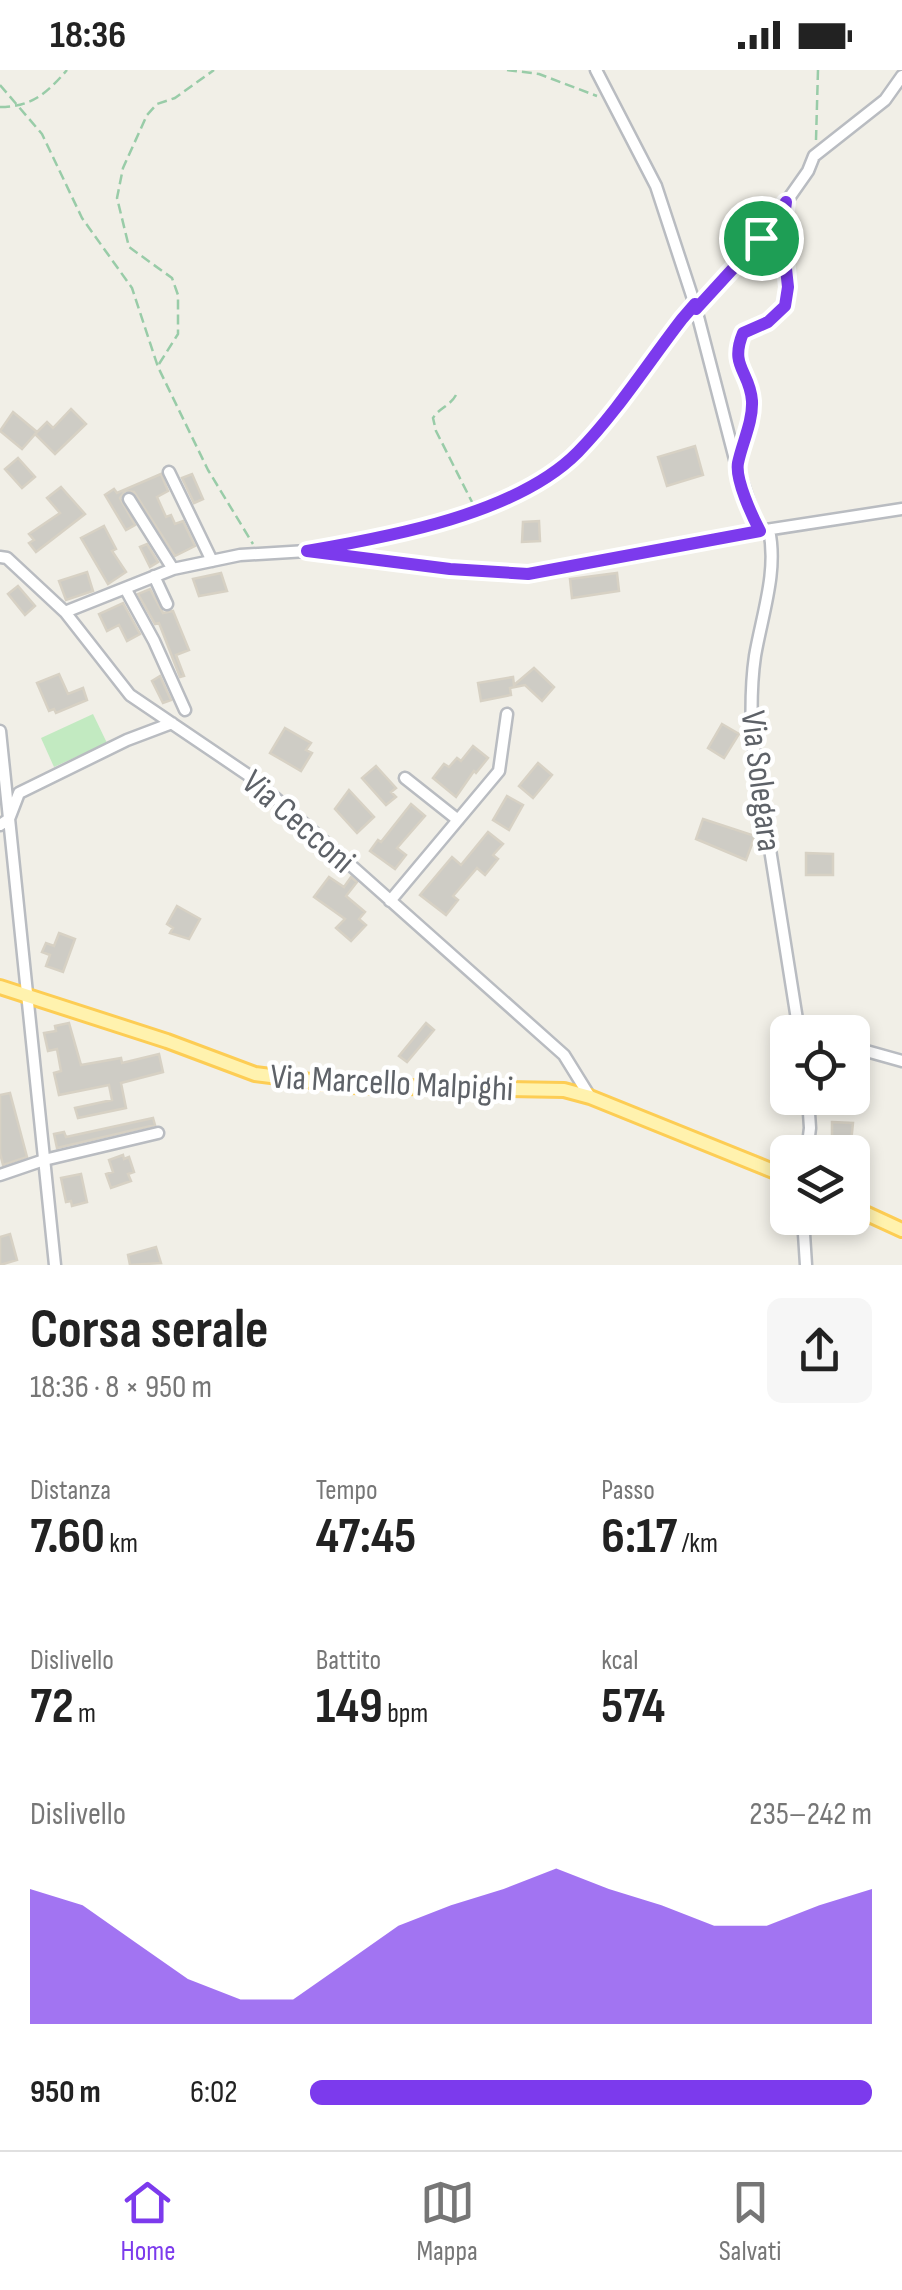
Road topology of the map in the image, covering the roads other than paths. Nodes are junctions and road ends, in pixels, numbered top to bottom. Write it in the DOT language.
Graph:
graph roads {
  1 [pos="596,70"];
  2 [pos="902,76"];
  3 [pos="786,202"];
  4 [pos="696,306"];
  5 [pos="737,467"];
  6 [pos="169,472"];
  7 [pos="128,498"];
  8 [pos="902,509"];
  9 [pos="764,530"];
  10 [pos="307,551"];
  11 [pos="0,557"];
  12 [pos="212,561"];
  13 [pos="172,569"];
  14 [pos="154,576"];
  15 [pos="125,588"];
  16 [pos="167,604"];
  17 [pos="65,612"];
  18 [pos="184,710"];
  19 [pos="508,714"];
  20 [pos="172,723"];
  21 [pos="0,731"];
  22 [pos="1,746"];
  23 [pos="406,778"];
  24 [pos="458,820"];
  25 [pos="4,822"];
  26 [pos="390,900"];
  27 [pos="0,987"];
  28 [pos="26,996"];
  29 [pos="798,1015"];
  30 [pos="870,1052"];
  31 [pos="902,1061"];
  32 [pos="590,1098"];
  33 [pos="158,1132"];
  34 [pos="44,1160"];
  35 [pos="770,1170"];
  36 [pos="0,1175"];
  37 [pos="870,1215"];
  38 [pos="902,1230"];
  39 [pos="804,1235"];
  40 [pos="56,1265"];
  41 [pos="806,1265"];
  1 -- 4 [label="street, Via Solegara"];
  2 -- 3 [label="street"];
  3 -- 4 [label="street"];
  3 -- 5 [label="street"];
  4 -- 5 [label="street, Via Solegara"];
  4 -- 10 [label="street"];
  5 -- 9 [label="street, Via Solegara"];
  6 -- 12 [label="street"];
  7 -- 13 [label="street"];
  8 -- 9 [label="street"];
  9 -- 10 [label="street"];
  9 -- 29 [label="street, Via Solegara"];
  10 -- 12 [label="street"];
  11 -- 17 [label="street, Via Cecconi"];
  12 -- 13 [label="street"];
  13 -- 14 [label="street"];
  14 -- 15 [label="street"];
  14 -- 16 [label="street"];
  15 -- 17 [label="street"];
  15 -- 18 [label="street"];
  17 -- 20 [label="street, Via Cecconi"];
  19 -- 24 [label="street"];
  20 -- 25 [label="street"];
  20 -- 26 [label="street, Via Cecconi"];
  21 -- 22 [label="street"];
  22 -- 25 [label="street"];
  23 -- 24 [label="street"];
  24 -- 26 [label="street"];
  25 -- 28 [label="street"];
  26 -- 32 [label="street, Via Cecconi"];
  27 -- 28 [label="main road, Via Marcello Malpighi"];
  28 -- 32 [label="main road, Via Marcello Malpighi"];
  28 -- 34 [label="street"];
  30 -- 31 [label="street"];
  32 -- 35 [label="main road, Via Marcello Malpighi"];
  33 -- 34 [label="street"];
  34 -- 36 [label="street"];
  34 -- 40 [label="street"];
  37 -- 38 [label="main road"];
  39 -- 41 [label="street"];
}
